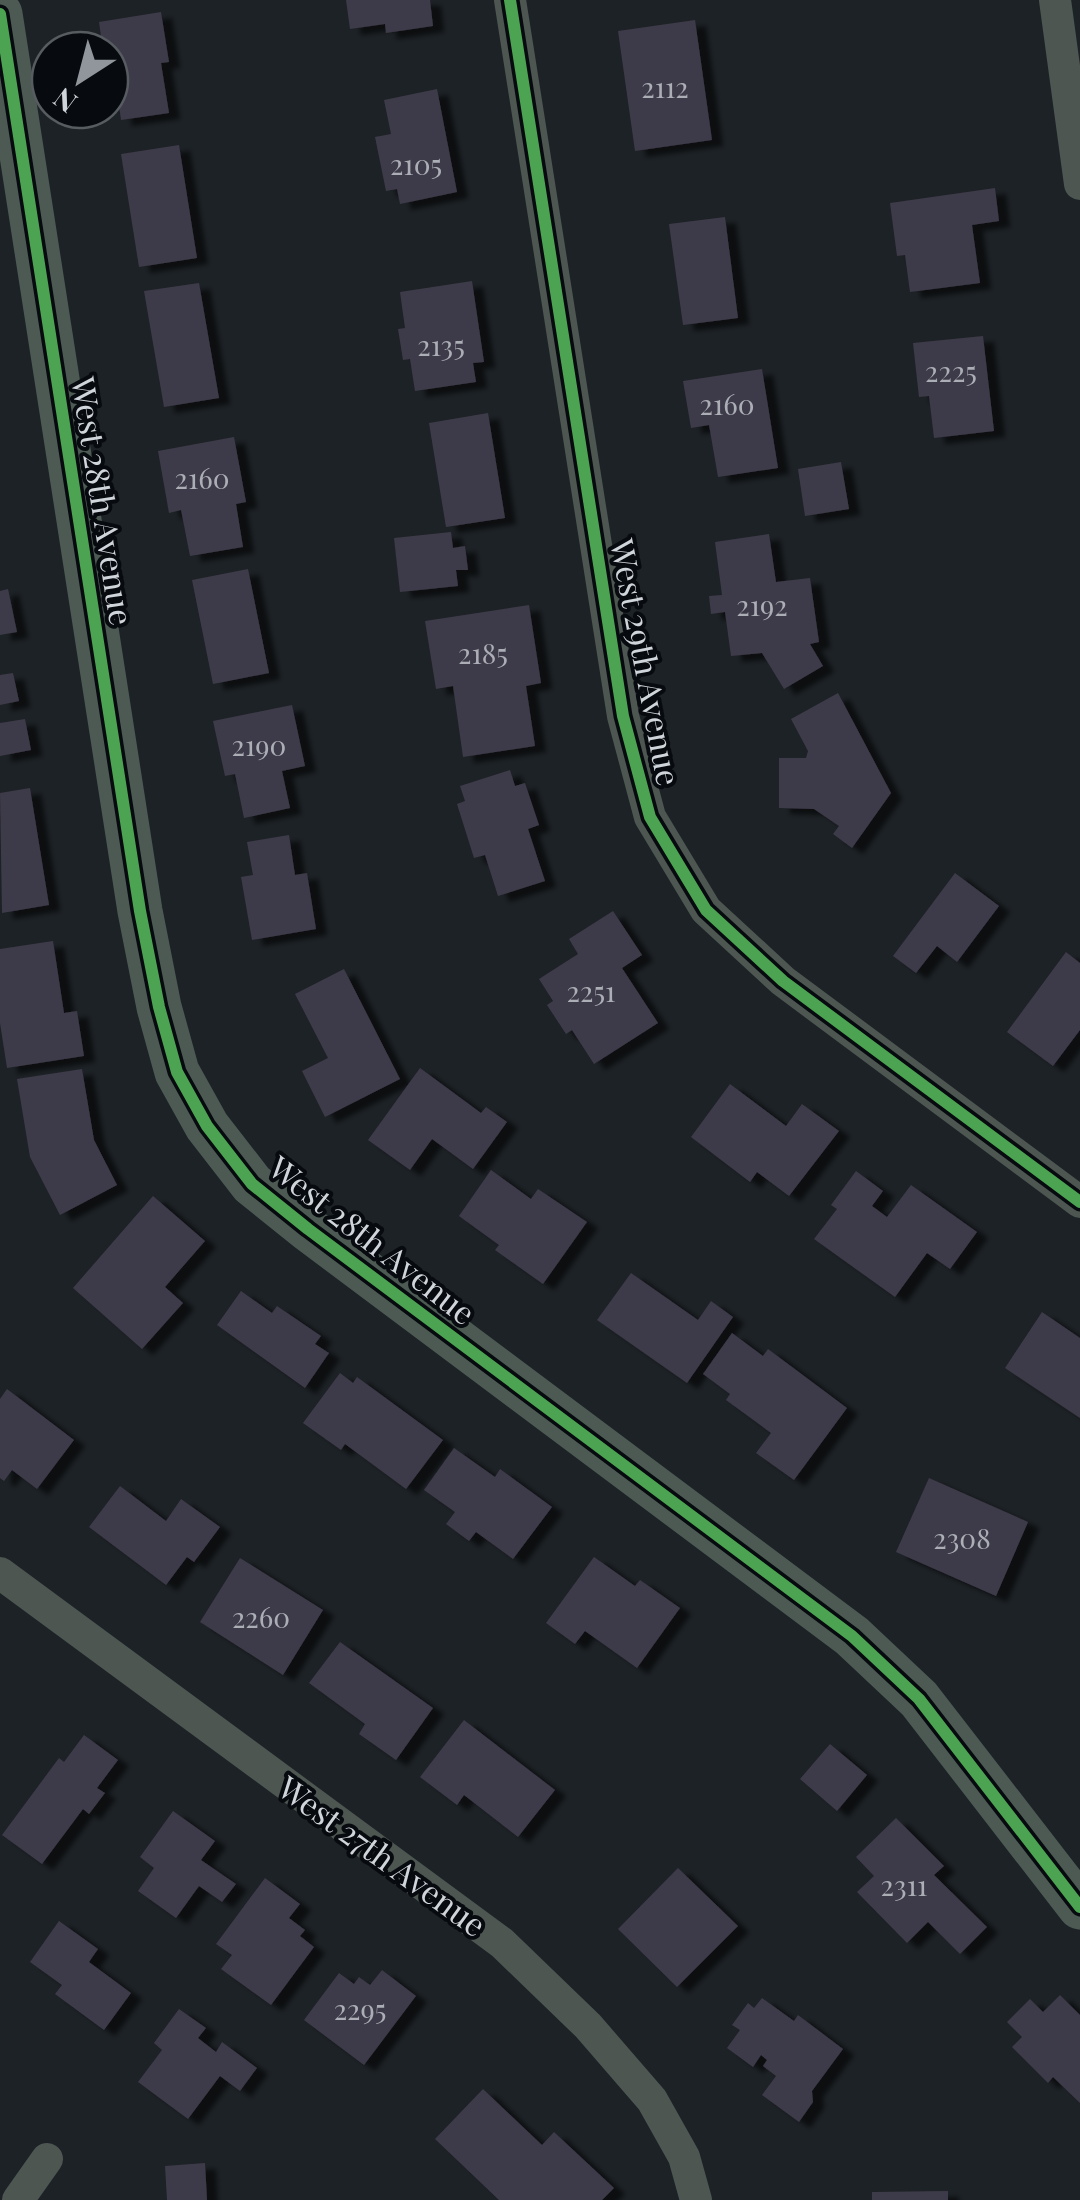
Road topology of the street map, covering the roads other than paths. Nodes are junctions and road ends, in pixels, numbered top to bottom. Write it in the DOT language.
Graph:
graph roads {
  1 [pos="510,0"];
  2 [pos="1055,0"];
  3 [pos="0,14"];
  4 [pos="1080,184"];
  5 [pos="1080,1202"];
  6 [pos="0,1572"];
  7 [pos="1080,1906"];
  8 [pos="48,2159"];
  9 [pos="18,2200"];
  10 [pos="696,2200"];
  1 -- 5 [label="street, West 29th Avenue"];
  2 -- 4 [label="street"];
  3 -- 7 [label="street, West 28th Avenue"];
  6 -- 10 [label="street, West 27th Avenue"];
  8 -- 9 [label="street"];
}
